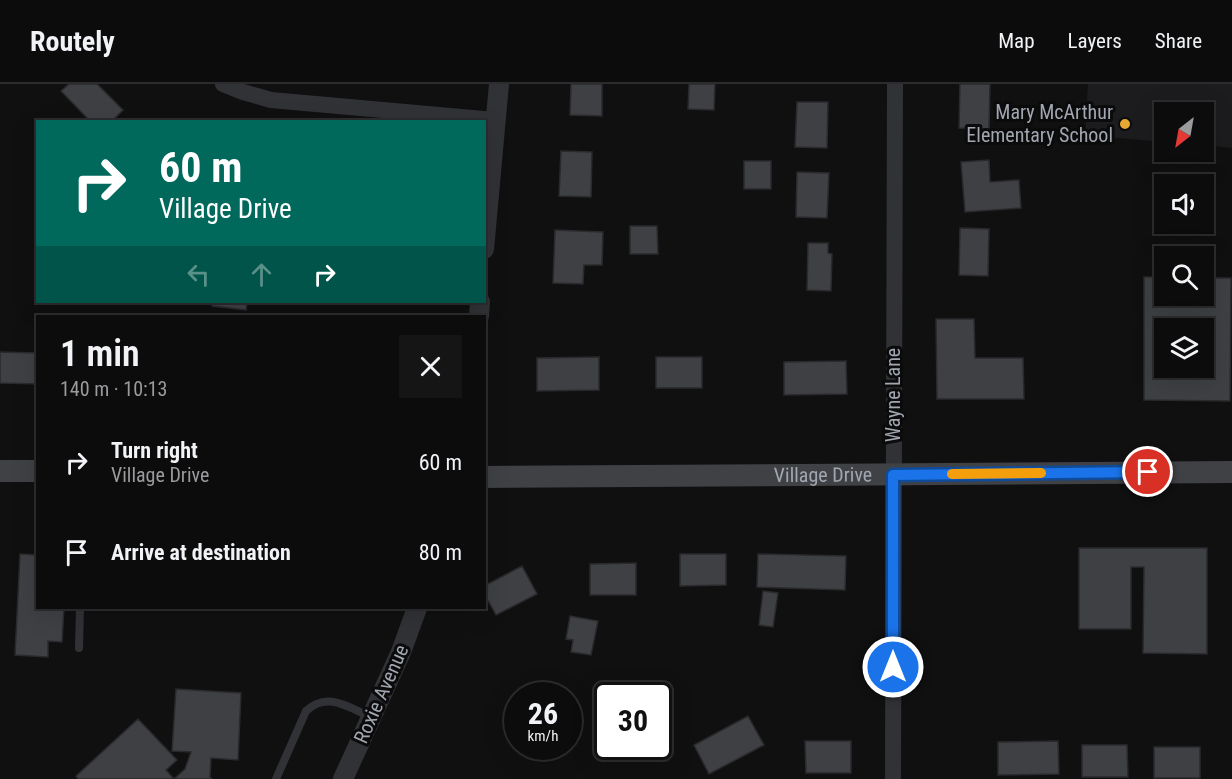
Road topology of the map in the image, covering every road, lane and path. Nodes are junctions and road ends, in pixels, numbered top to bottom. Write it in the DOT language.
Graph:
graph roads {
  1 [pos="224,84"];
  2 [pos="499,84"];
  3 [pos="895,84"];
  4 [pos="495,120"];
  5 [pos="486,226"];
  6 [pos="0,471"];
  7 [pos="36,471"];
  8 [pos="1232,472"];
  9 [pos="893,475"];
  10 [pos="486,477"];
  11 [pos="80,609"];
  12 [pos="417,609"];
  13 [pos="79,648"];
  14 [pos="371,718"];
  15 [pos="276,779"];
  16 [pos="343,779"];
  17 [pos="893,779"];
  1 -- 4 [label="street"];
  2 -- 4 [label="street"];
  3 -- 9 [label="street, Wayne Lane"];
  4 -- 5 [label="street"];
  6 -- 7 [label="main road"];
  8 -- 9 [label="main road, Village Drive"];
  9 -- 10 [label="main road, Village Drive"];
  9 -- 17 [label="street, Wayne Lane"];
  11 -- 13 [label="lane"];
  12 -- 14 [label="street, Roxie Avenue"];
  14 -- 15 [label="lane"];
  14 -- 16 [label="street, Roxie Avenue"];
}
